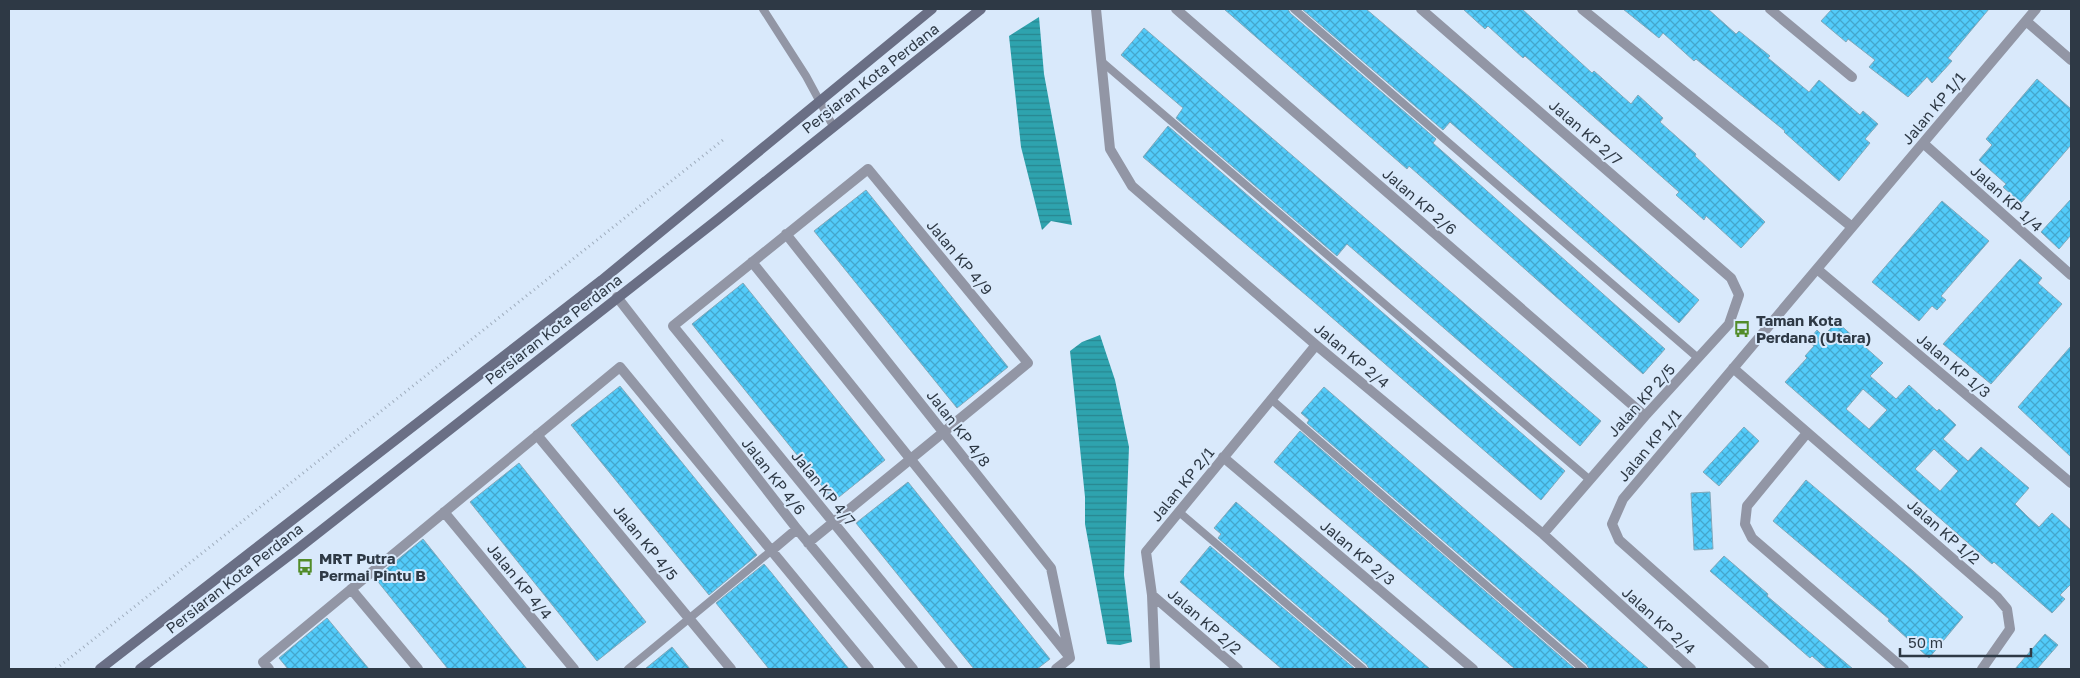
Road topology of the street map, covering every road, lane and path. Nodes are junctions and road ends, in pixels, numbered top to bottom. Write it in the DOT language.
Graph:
graph roads {
  1 [pos="763,9"];
  2 [pos="932,9"];
  3 [pos="981,9"];
  4 [pos="1096,9"];
  5 [pos="1176,9"];
  6 [pos="1294,9"];
  7 [pos="1421,9"];
  8 [pos="1582,9"];
  9 [pos="1770,9"];
  10 [pos="2036,9"];
  11 [pos="2026,20"];
  12 [pos="2071,60"];
  13 [pos="1101,61"];
  14 [pos="1852,77"];
  15 [pos="819,103"];
  16 [pos="833,126"];
  17 [pos="723,140"];
  18 [pos="1923,143"];
  19 [pos="1852,227"];
  20 [pos="786,234"];
  21 [pos="752,262"];
  22 [pos="1817,269"];
  23 [pos="2071,275"];
  24 [pos="1731,278"];
  25 [pos="617,297"];
  26 [pos="1316,344"];
  27 [pos="1698,358"];
  28 [pos="1733,368"];
  29 [pos="1272,400"];
  30 [pos="1645,416"];
  31 [pos="943,433"];
  32 [pos="1807,433"];
  33 [pos="537,435"];
  34 [pos="1223,458"];
  35 [pos="911,459"];
  36 [pos="1590,480"];
  37 [pos="2071,483"];
  38 [pos="444,512"];
  39 [pos="1179,512"];
  40 [pos="833,523"];
  41 [pos="797,530"];
  42 [pos="1543,534"];
  43 [pos="808,543"];
  44 [pos="771,551"];
  45 [pos="351,589"];
  46 [pos="1152,595"];
  47 [pos="689,618"];
  48 [pos="1070,658"];
  49 [pos="266,666"];
  50 [pos="56,669"];
  51 [pos="100,669"];
  52 [pos="140,669"];
  53 [pos="418,669"];
  54 [pos="574,669"];
  55 [pos="628,669"];
  56 [pos="731,669"];
  57 [pos="869,669"];
  58 [pos="913,669"];
  59 [pos="953,669"];
  60 [pos="1056,669"];
  61 [pos="1155,669"];
  62 [pos="1238,669"];
  63 [pos="1363,669"];
  64 [pos="1473,669"];
  65 [pos="1583,669"];
  66 [pos="1691,669"];
  67 [pos="1764,669"];
  68 [pos="1904,669"];
  69 [pos="1982,669"];
  1 -- 15 [label="lane"];
  2 -- 15 [label="street, Persiaran Kota Perdana"];
  3 -- 16 [label="street, Persiaran Kota Perdana"];
  4 -- 13 [label="street, Jalan KP 2/4"];
  5 -- 30 [label="street, Jalan KP 2/6"];
  6 -- 27 [label="lane"];
  7 -- 24 [label="street, Jalan KP 2/7"];
  8 -- 19 [label="street"];
  9 -- 14 [label="street"];
  10 -- 11 [label="street, Jalan KP 1/1"];
  11 -- 12 [label="street"];
  11 -- 18 [label="street, Jalan KP 1/1"];
  13 -- 26 [label="street, Jalan KP 2/4"];
  13 -- 36 [label="lane"];
  15 -- 16 [label="lane"];
  15 -- 51 [label="street, Persiaran Kota Perdana"];
  16 -- 25 [label="street, Persiaran Kota Perdana"];
  17 -- 50 [label="path"];
  18 -- 19 [label="street, Jalan KP 1/1"];
  18 -- 23 [label="street, Jalan KP 1/4"];
  19 -- 22 [label="street, Jalan KP 1/1"];
  20 -- 21 [label="street"];
  20 -- 31 [label="street, Jalan KP 4/8"];
  20 -- 31 [label="street, Jalan KP 4/9"];
  21 -- 35 [label="street"];
  21 -- 40 [label="street, Jalan KP 4/7"];
  22 -- 28 [label="street, Jalan KP 1/1"];
  22 -- 37 [label="street, Jalan KP 1/3"];
  24 -- 27 [label="street, Jalan KP 2/5"];
  25 -- 41 [label="street, Jalan KP 4/6"];
  25 -- 52 [label="street, Persiaran Kota Perdana"];
  26 -- 29 [label="street, Jalan KP 2/1"];
  26 -- 42 [label="street, Jalan KP 2/4"];
  27 -- 30 [label="street, Jalan KP 2/5"];
  28 -- 32 [label="street, Jalan KP 1/2"];
  28 -- 67 [label="street, Jalan KP 1/1"];
  29 -- 34 [label="street, Jalan KP 2/1"];
  29 -- 65 [label="lane"];
  30 -- 36 [label="street, Jalan KP 2/5"];
  31 -- 35 [label="street"];
  31 -- 48 [label="street, Jalan KP 4/8"];
  32 -- 68 [label="street"];
  32 -- 69 [label="street, Jalan KP 1/2"];
  33 -- 38 [label="street"];
  33 -- 44 [label="street"];
  33 -- 47 [label="street, Jalan KP 4/5"];
  34 -- 39 [label="street, Jalan KP 2/1"];
  34 -- 64 [label="street, Jalan KP 2/3"];
  35 -- 40 [label="street"];
  35 -- 48 [label="street"];
  36 -- 42 [label="street, Jalan KP 2/5"];
  38 -- 45 [label="street"];
  38 -- 54 [label="street, Jalan KP 4/4"];
  39 -- 46 [label="street, Jalan KP 2/1"];
  39 -- 63 [label="lane"];
  40 -- 43 [label="street"];
  40 -- 59 [label="street, Jalan KP 4/7"];
  41 -- 43 [label="street, Jalan KP 4/6"];
  41 -- 44 [label="street"];
  42 -- 66 [label="street, Jalan KP 2/4"];
  43 -- 58 [label="street, Jalan KP 4/6"];
  44 -- 47 [label="lane"];
  44 -- 57 [label="street"];
  45 -- 49 [label="street"];
  45 -- 53 [label="street"];
  46 -- 61 [label="street, Jalan KP 2/1"];
  46 -- 62 [label="street, Jalan KP 2/2"];
  47 -- 55 [label="lane"];
  47 -- 56 [label="street, Jalan KP 4/5"];
  48 -- 60 [label="street"];
}
